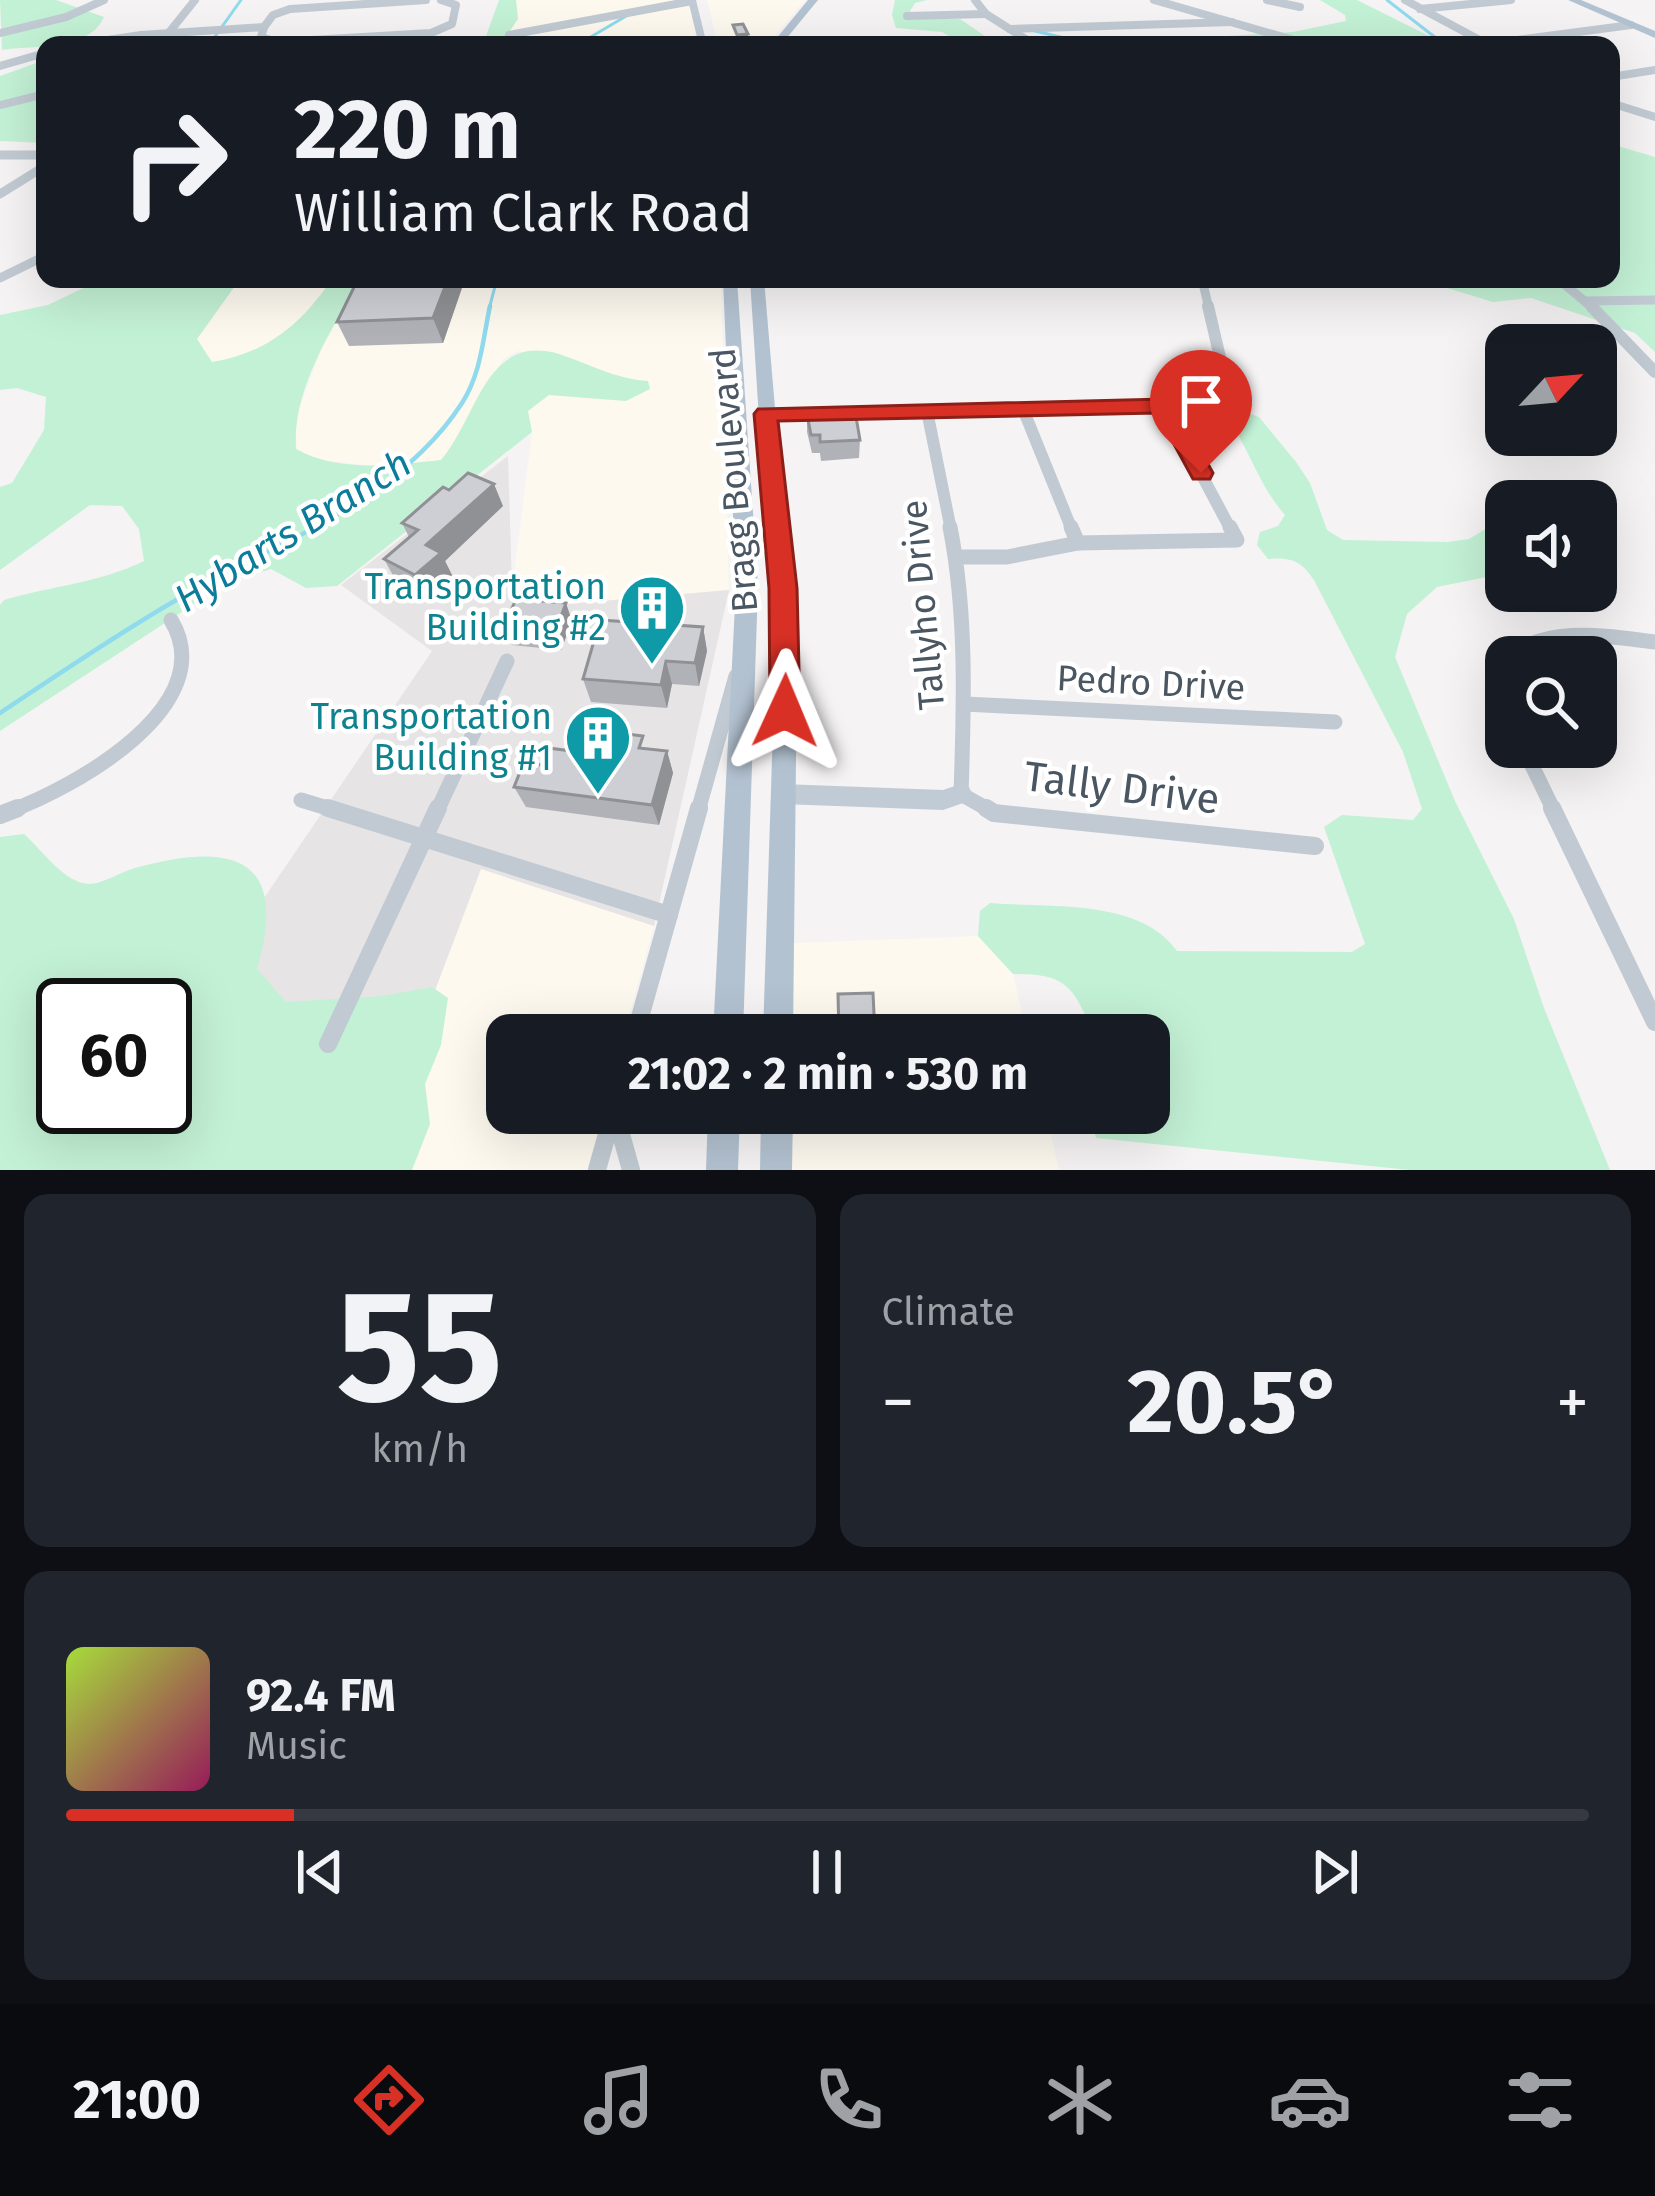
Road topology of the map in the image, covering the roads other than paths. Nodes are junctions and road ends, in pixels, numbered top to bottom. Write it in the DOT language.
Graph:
graph roads {
  1 [pos="104,0"];
  2 [pos="195,0"];
  3 [pos="426,0"];
  4 [pos="441,0"];
  5 [pos="692,0"];
  6 [pos="975,0"];
  7 [pos="1154,0"];
  8 [pos="1267,0"];
  9 [pos="1405,0"];
  10 [pos="1511,0"];
  11 [pos="1573,0"];
  12 [pos="367,2"];
  13 [pos="820,3"];
  14 [pos="1300,7"];
  15 [pos="1420,9"];
  16 [pos="986,14"];
  17 [pos="907,16"];
  18 [pos="1232,22"];
  19 [pos="1631,25"];
  20 [pos="264,27"];
  21 [pos="1010,29"];
  22 [pos="0,33"];
  23 [pos="169,33"];
  24 [pos="1655,35"];
  25 [pos="145,36"];
  26 [pos="166,36"];
  27 [pos="261,36"];
  28 [pos="372,36"];
  29 [pos="508,36"];
  30 [pos="701,36"];
  31 [pos="785,36"];
  32 [pos="800,36"];
  33 [pos="1021,36"];
  34 [pos="1280,36"];
  35 [pos="1471,36"];
  36 [pos="1552,36"];
  37 [pos="36,55"];
  38 [pos="0,66"];
  39 [pos="1655,70"];
  40 [pos="1620,76"];
  41 [pos="36,96"];
  42 [pos="0,105"];
  43 [pos="1620,106"];
  44 [pos="1655,117"];
  45 [pos="0,155"];
  46 [pos="36,155"];
  47 [pos="36,172"];
  48 [pos="0,194"];
  49 [pos="36,260"];
  50 [pos="0,278"];
  51 [pos="730,288"];
  52 [pos="758,288"];
  53 [pos="1204,288"];
  54 [pos="1569,288"];
  55 [pos="1586,301"];
  56 [pos="1655,301"];
  57 [pos="1655,372"];
  58 [pos="1226,383"];
  59 [pos="1204,405"];
  60 [pos="1165,406"];
  61 [pos="1023,409"];
  62 [pos="927,411"];
  63 [pos="766,414"];
  64 [pos="1078,543"];
  65 [pos="956,557"];
  66 [pos="171,620"];
  67 [pos="1617,640"];
  68 [pos="1655,642"];
  69 [pos="743,648"];
  70 [pos="507,662"];
  71 [pos="964,704"];
  72 [pos="1335,722"];
  73 [pos="1533,768"];
  74 [pos="782,794"];
  75 [pos="961,794"];
  76 [pos="740,796"];
  77 [pos="301,800"];
  78 [pos="701,802"];
  79 [pos="0,815"];
  80 [pos="422,839"];
  81 [pos="1315,847"];
  82 [pos="669,915"];
  83 [pos="641,1014"];
  84 [pos="729,1014"];
  85 [pos="778,1014"];
  86 [pos="1655,1022"];
  87 [pos="328,1044"];
  88 [pos="608,1134"];
  89 [pos="620,1134"];
  90 [pos="723,1134"];
  91 [pos="777,1134"];
  92 [pos="597,1170"];
  93 [pos="631,1170"];
  94 [pos="722,1170"];
  95 [pos="776,1170"];
  1 -- 22 [label="street"];
  2 -- 23 [label="street"];
  3 -- 12 [label="street"];
  4 -- 28 [label="street"];
  5 -- 29 [label="street"];
  5 -- 30 [label="main road"];
  6 -- 16 [label="street"];
  7 -- 18 [label="street"];
  8 -- 14 [label="street"];
  9 -- 15 [label="street"];
  10 -- 15 [label="street"];
  11 -- 19 [label="main road"];
  12 -- 20 [label="street"];
  13 -- 31 [label="main road"];
  13 -- 32 [label="main road"];
  15 -- 35 [label="street"];
  16 -- 17 [label="street"];
  16 -- 21 [label="street"];
  18 -- 21 [label="street"];
  18 -- 34 [label="street"];
  19 -- 24 [label="main road"];
  19 -- 36 [label="street"];
  20 -- 23 [label="street"];
  20 -- 27 [label="street"];
  21 -- 33 [label="street"];
  23 -- 25 [label="street"];
  23 -- 26 [label="street"];
  37 -- 38 [label="street"];
  39 -- 40 [label="street"];
  41 -- 42 [label="street"];
  43 -- 44 [label="street"];
  45 -- 46 [label="street"];
  47 -- 48 [label="street"];
  49 -- 50 [label="street"];
  51 -- 69 [label="main road, Bragg Boulevard"];
  52 -- 63 [label="main road, Bragg Boulevard"];
  53 -- 58 [label="street"];
  54 -- 55 [label="street"];
  55 -- 56 [label="street"];
  55 -- 57 [label="street"];
  59 -- 60 [label="street"];
  60 -- 61 [label="street"];
  60 -- 64 [label="street"];
  61 -- 62 [label="street"];
  61 -- 64 [label="street"];
  62 -- 63 [label="street"];
  62 -- 65 [label="street, Tallyho Drive"];
  63 -- 74 [label="main road, Bragg Boulevard"];
  64 -- 65 [label="street"];
  65 -- 71 [label="street, Tallyho Drive"];
  66 -- 79 [label="street"];
  67 -- 68 [label="street"];
  69 -- 76 [label="main road, Bragg Boulevard"];
  69 -- 78 [label="street"];
  70 -- 80 [label="street"];
  71 -- 72 [label="street, Pedro Drive"];
  71 -- 75 [label="street, Tallyho Drive"];
  73 -- 86 [label="street"];
  74 -- 75 [label="main road, Tally Drive"];
  74 -- 85 [label="main road, Bragg Boulevard"];
  75 -- 81 [label="street, Tally Drive"];
  76 -- 78 [label="street"];
  76 -- 84 [label="main road, Bragg Boulevard"];
  77 -- 80 [label="street"];
  78 -- 82 [label="street"];
  80 -- 82 [label="street"];
  80 -- 87 [label="street"];
  82 -- 83 [label="street"];
  88 -- 92 [label="street"];
  89 -- 93 [label="street"];
  90 -- 94 [label="main road"];
  91 -- 95 [label="main road"];
}
